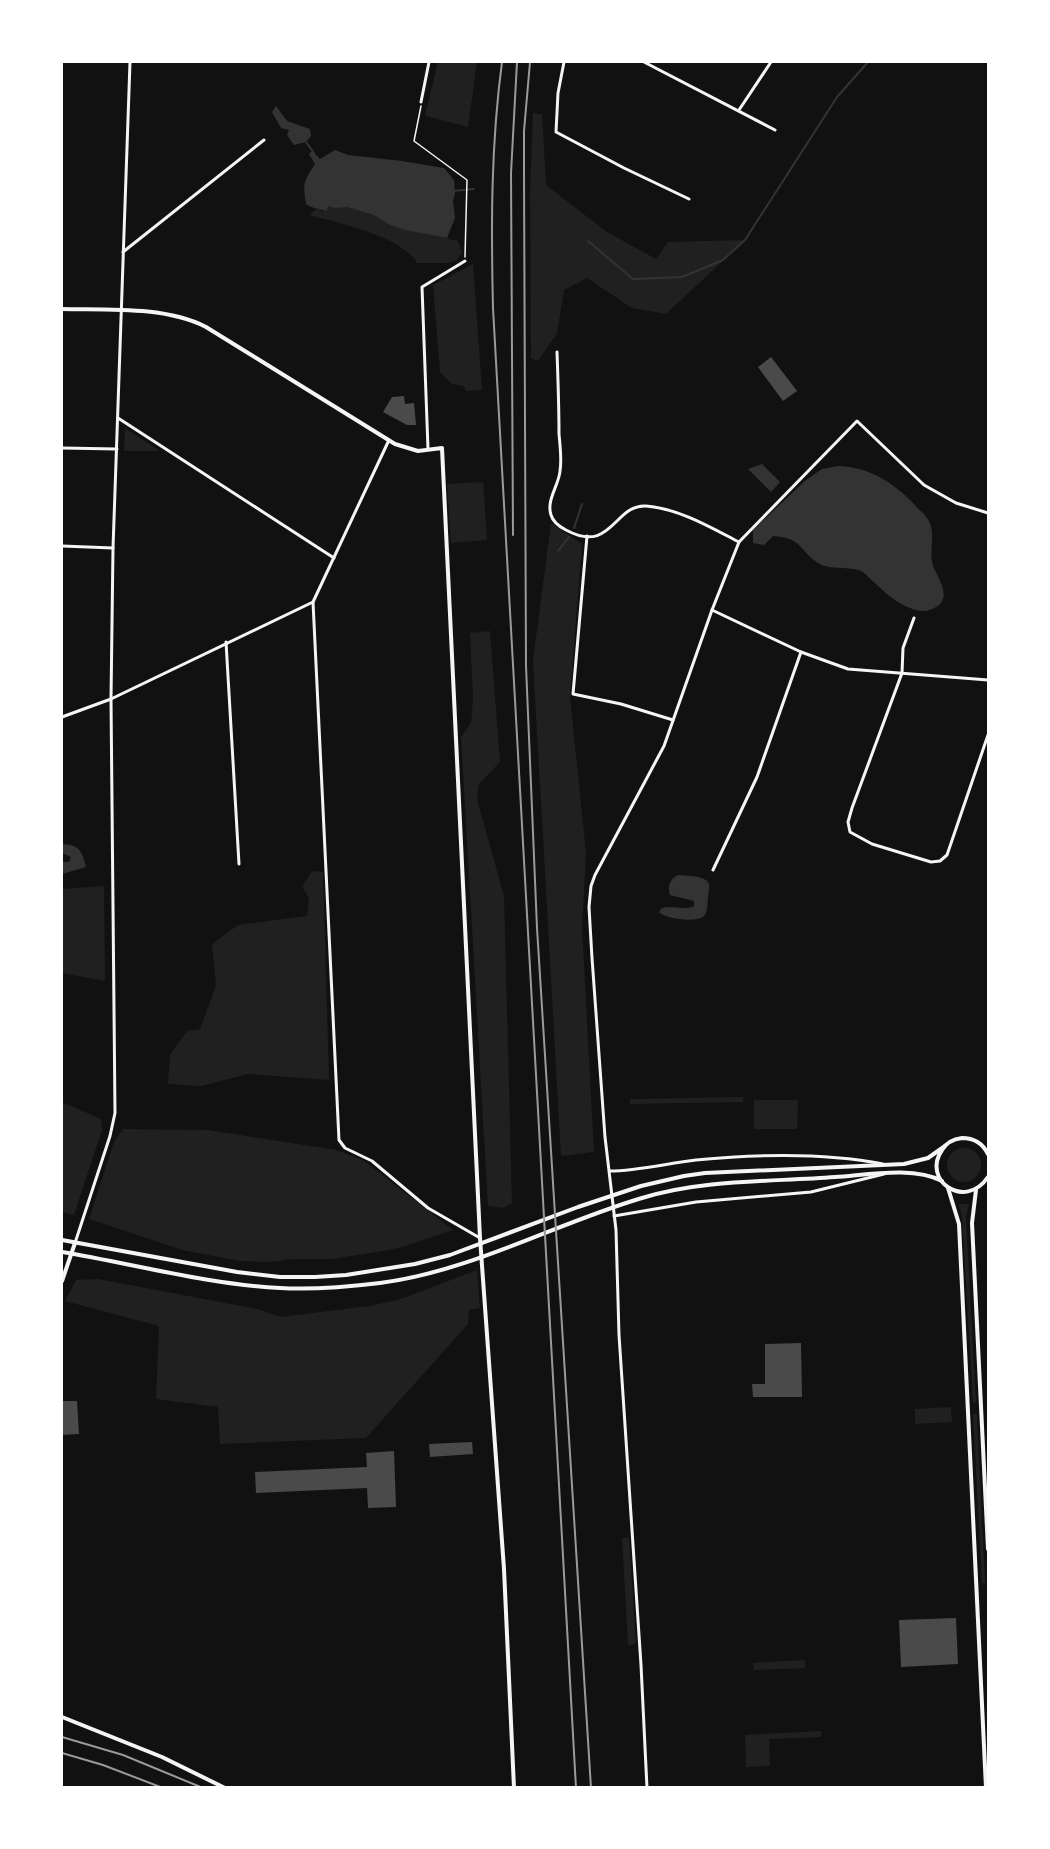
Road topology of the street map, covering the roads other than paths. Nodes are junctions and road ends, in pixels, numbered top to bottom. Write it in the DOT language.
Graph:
graph roads {
  1 [pos="130,62"];
  2 [pos="429,62"];
  3 [pos="564,62"];
  4 [pos="644,62"];
  5 [pos="771,62"];
  6 [pos="421,102"];
  7 [pos="738,111"];
  8 [pos="775,130"];
  9 [pos="264,140"];
  10 [pos="689,199"];
  11 [pos="123,252"];
  12 [pos="465,261"];
  13 [pos="62,309"];
  14 [pos="122,311"];
  15 [pos="557,352"];
  16 [pos="118,418"];
  17 [pos="388,440"];
  18 [pos="62,448"];
  19 [pos="117,449"];
  20 [pos="428,451"];
  21 [pos="988,513"];
  22 [pos="587,536"];
  23 [pos="739,542"];
  24 [pos="62,546"];
  25 [pos="113,548"];
  26 [pos="334,558"];
  27 [pos="314,602"];
  28 [pos="712,610"];
  29 [pos="914,618"];
  30 [pos="226,642"];
  31 [pos="801,652"];
  32 [pos="902,673"];
  33 [pos="988,680"];
  34 [pos="111,699"];
  35 [pos="62,717"];
  36 [pos="673,720"];
  37 [pos="988,735"];
  38 [pos="239,864"];
  39 [pos="713,870"];
  40 [pos="945,1146"];
  41 [pos="988,1153"];
  42 [pos="888,1165"];
  43 [pos="610,1171"];
  44 [pos="889,1173"];
  45 [pos="988,1177"];
  46 [pos="942,1181"];
  47 [pos="948,1188"];
  48 [pos="976,1190"];
  49 [pos="614,1216"];
  50 [pos="480,1238"];
  51 [pos="62,1240"];
  52 [pos="75,1243"];
  53 [pos="62,1252"];
  54 [pos="71,1254"];
  55 [pos="62,1281"];
  56 [pos="988,1549"];
  57 [pos="62,1717"];
  58 [pos="225,1788"];
  59 [pos="514,1788"];
  60 [pos="647,1788"];
  61 [pos="986,1788"];
  1 -- 11 [label="street"];
  2 -- 6 [label="street"];
  3 -- 10 [label="street"];
  4 -- 7 [label="street"];
  5 -- 7 [label="street"];
  7 -- 8 [label="street"];
  9 -- 11 [label="street"];
  11 -- 14 [label="street"];
  12 -- 20 [label="street"];
  13 -- 14 [label="street"];
  14 -- 16 [label="street"];
  14 -- 17 [label="street"];
  15 -- 22 [label="street"];
  16 -- 19 [label="street"];
  16 -- 26 [label="street"];
  17 -- 20 [label="street"];
  17 -- 26 [label="street"];
  18 -- 19 [label="street"];
  19 -- 25 [label="street"];
  20 -- 50 [label="street"];
  21 -- 23 [label="street"];
  22 -- 23 [label="street"];
  22 -- 36 [label="street"];
  23 -- 28 [label="street"];
  24 -- 25 [label="street"];
  25 -- 34 [label="street"];
  26 -- 27 [label="street"];
  27 -- 30 [label="street"];
  27 -- 50 [label="street"];
  28 -- 31 [label="street"];
  28 -- 36 [label="street"];
  29 -- 32 [label="street"];
  30 -- 34 [label="street"];
  30 -- 38 [label="street"];
  31 -- 32 [label="street"];
  31 -- 39 [label="street"];
  32 -- 33 [label="street"];
  32 -- 37 [label="street"];
  34 -- 35 [label="street"];
  34 -- 52 [label="street"];
  36 -- 43 [label="street"];
  40 -- 41 [label="street"];
  40 -- 42 [label="street"];
  40 -- 46 [label="street"];
  42 -- 43 [label="street"];
  42 -- 52 [label="street"];
  43 -- 49 [label="street"];
  44 -- 46 [label="street"];
  44 -- 49 [label="street"];
  44 -- 54 [label="street"];
  45 -- 48 [label="street"];
  46 -- 47 [label="street"];
  47 -- 48 [label="street"];
  47 -- 61 [label="street"];
  48 -- 56 [label="street"];
  49 -- 60 [label="street"];
  50 -- 59 [label="street"];
  51 -- 52 [label="street"];
  52 -- 54 [label="street"];
  53 -- 54 [label="street"];
  54 -- 55 [label="street"];
  57 -- 58 [label="street"];
}
